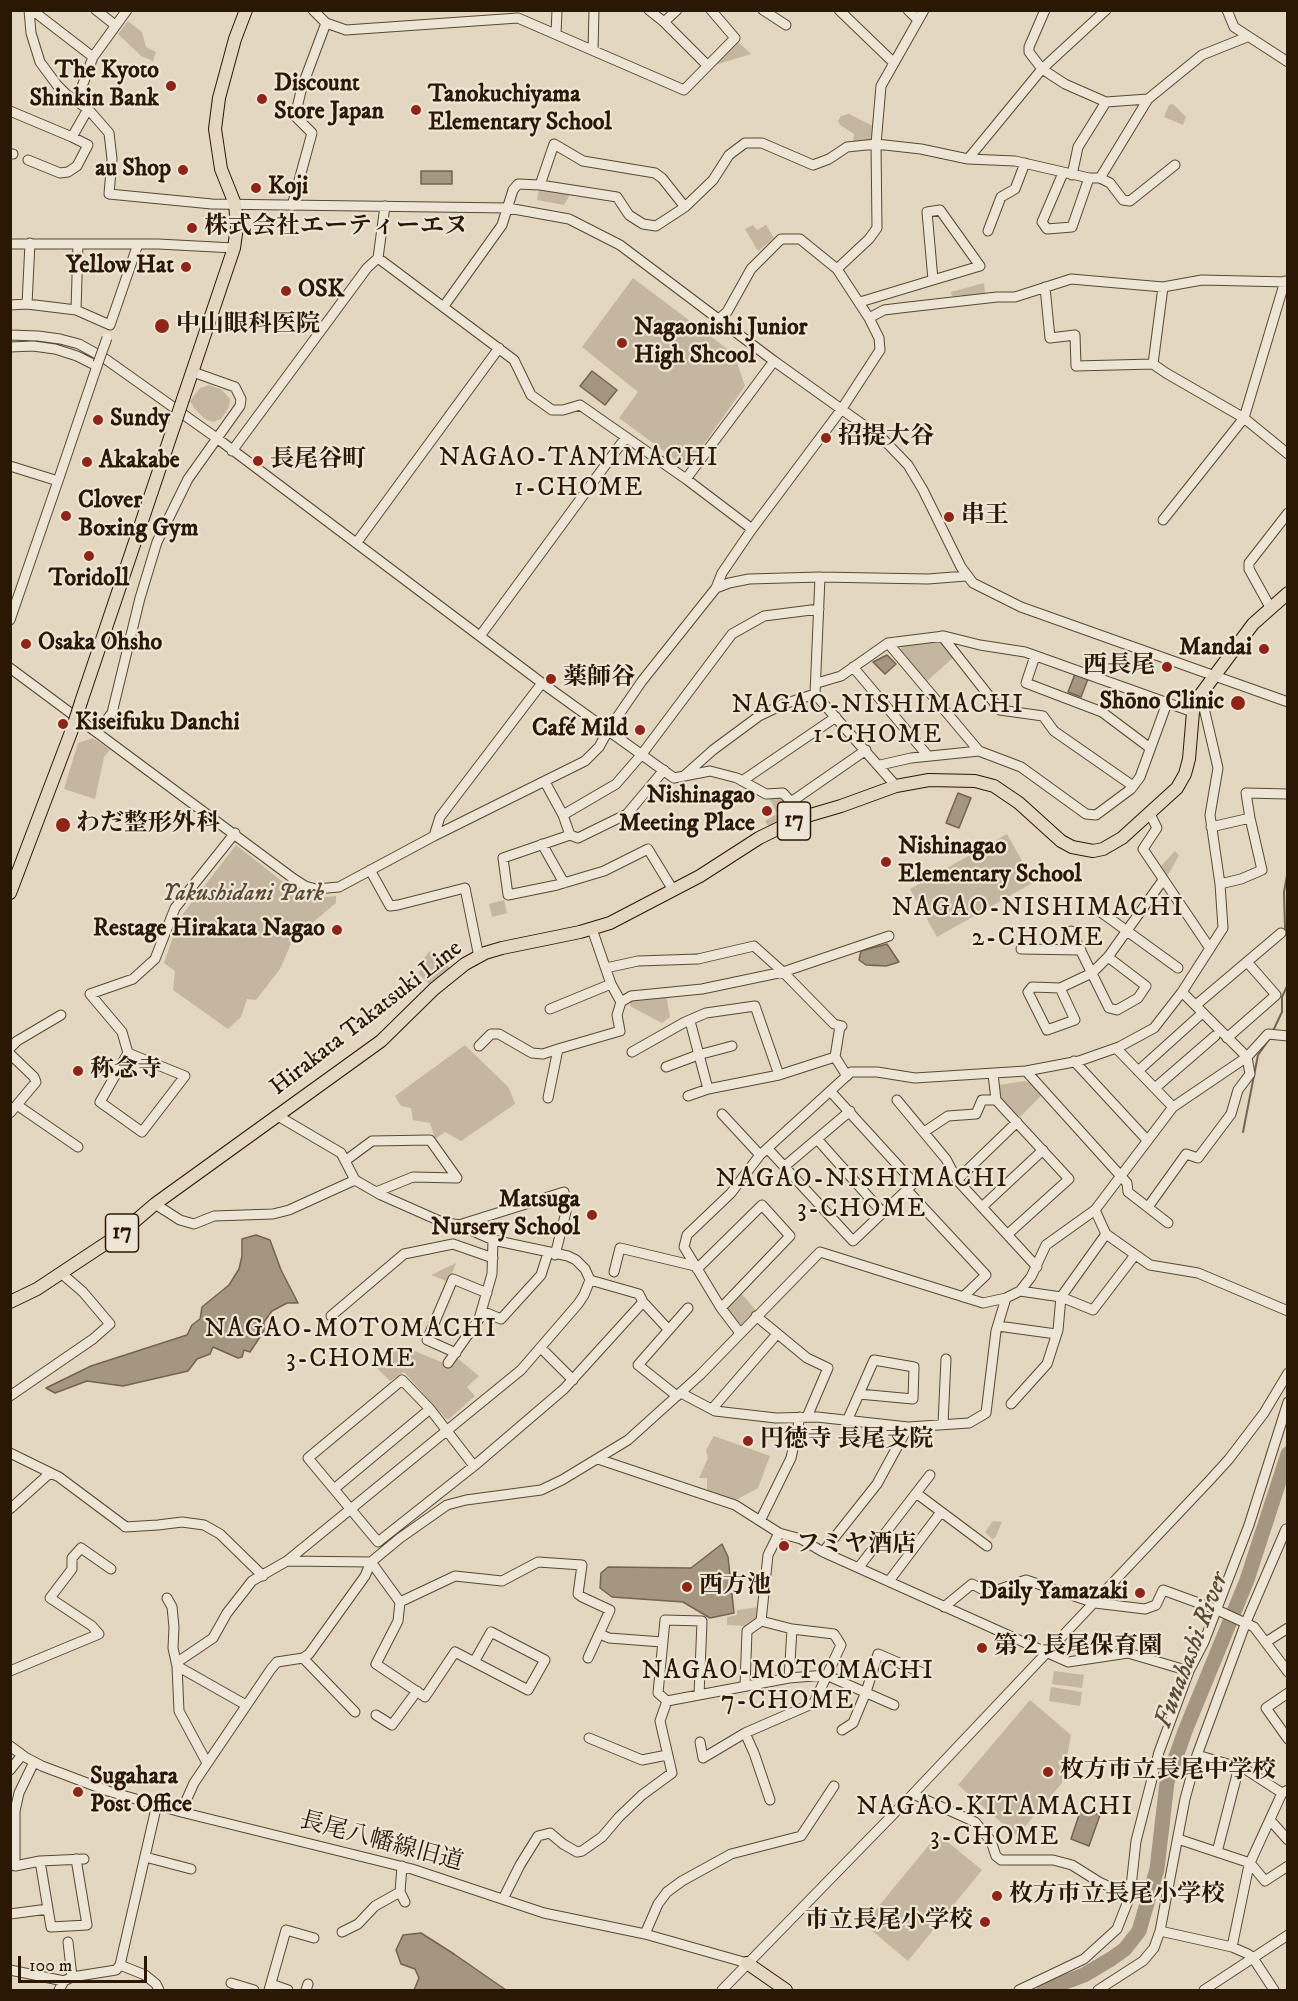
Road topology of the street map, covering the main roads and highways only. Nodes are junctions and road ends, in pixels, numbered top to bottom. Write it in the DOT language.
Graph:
graph roads {
  1 [pos="246,10"];
  2 [pos="1287,593"];
  3 [pos="15,870"];
  4 [pos="10,893"];
  5 [pos="10,1302"];
  6 [pos="747,1964"];
  7 [pos="786,1990"];
  1 -- 3 [label="main road, bridge"];
  2 -- 5 [label="main road, Hirakata Takatsuki Line / 17"];
  3 -- 4 [label="main road"];
  6 -- 7 [label="main road"];
}
